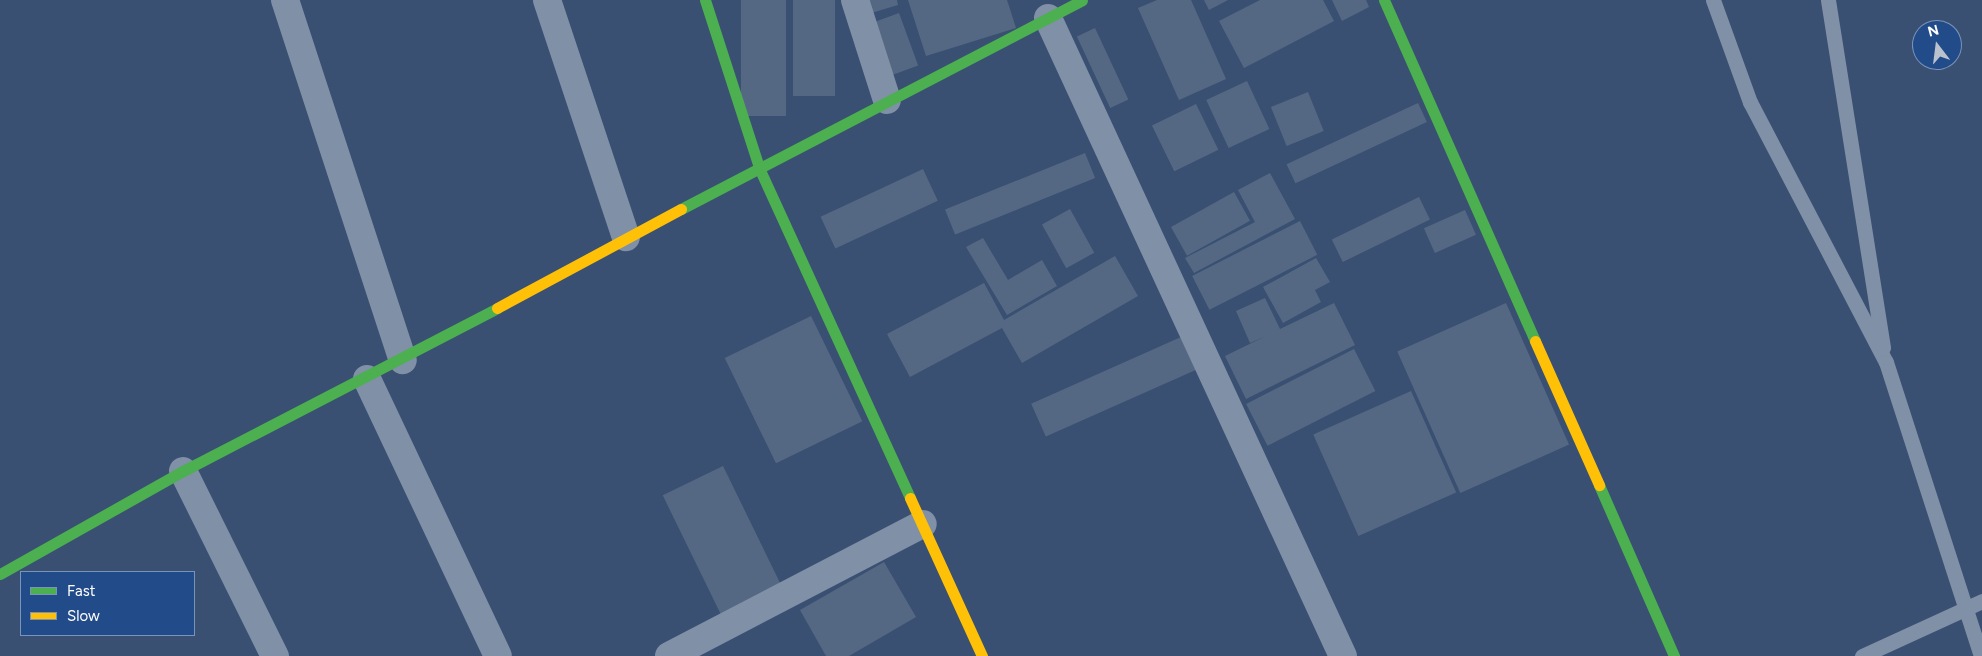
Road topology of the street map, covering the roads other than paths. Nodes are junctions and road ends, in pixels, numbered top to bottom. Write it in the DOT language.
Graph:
graph roads {
  1 [pos="285,0"];
  2 [pos="547,0"];
  3 [pos="705,0"];
  4 [pos="856,0"];
  5 [pos="1082,0"];
  6 [pos="1384,0"];
  7 [pos="1713,0"];
  8 [pos="1828,0"];
  9 [pos="1048,18"];
  10 [pos="887,100"];
  11 [pos="760,170"];
  12 [pos="626,237"];
  13 [pos="403,360"];
  14 [pos="1886,362"];
  15 [pos="367,379"];
  16 [pos="183,471"];
  17 [pos="922,524"];
  18 [pos="0,574"];
  19 [pos="1982,601"];
  20 [pos="1962,610"];
  21 [pos="275,656"];
  22 [pos="498,656"];
  23 [pos="669,656"];
  24 [pos="982,656"];
  25 [pos="1343,656"];
  26 [pos="1674,656"];
  27 [pos="1862,656"];
  28 [pos="1981,656"];
  1 -- 13 [label="street"];
  2 -- 12 [label="street"];
  3 -- 11 [label="street"];
  4 -- 10 [label="street"];
  5 -- 9 [label="street"];
  6 -- 26 [label="street"];
  7 -- 14 [label="lane"];
  8 -- 14 [label="lane"];
  9 -- 10 [label="street"];
  9 -- 25 [label="street"];
  10 -- 11 [label="street"];
  11 -- 12 [label="street"];
  11 -- 17 [label="street"];
  12 -- 13 [label="street"];
  13 -- 15 [label="street"];
  14 -- 20 [label="lane"];
  15 -- 16 [label="street"];
  15 -- 22 [label="street"];
  16 -- 18 [label="street"];
  16 -- 21 [label="street"];
  17 -- 23 [label="street"];
  17 -- 24 [label="street"];
  19 -- 20 [label="lane"];
  20 -- 27 [label="lane"];
  20 -- 28 [label="lane"];
}
